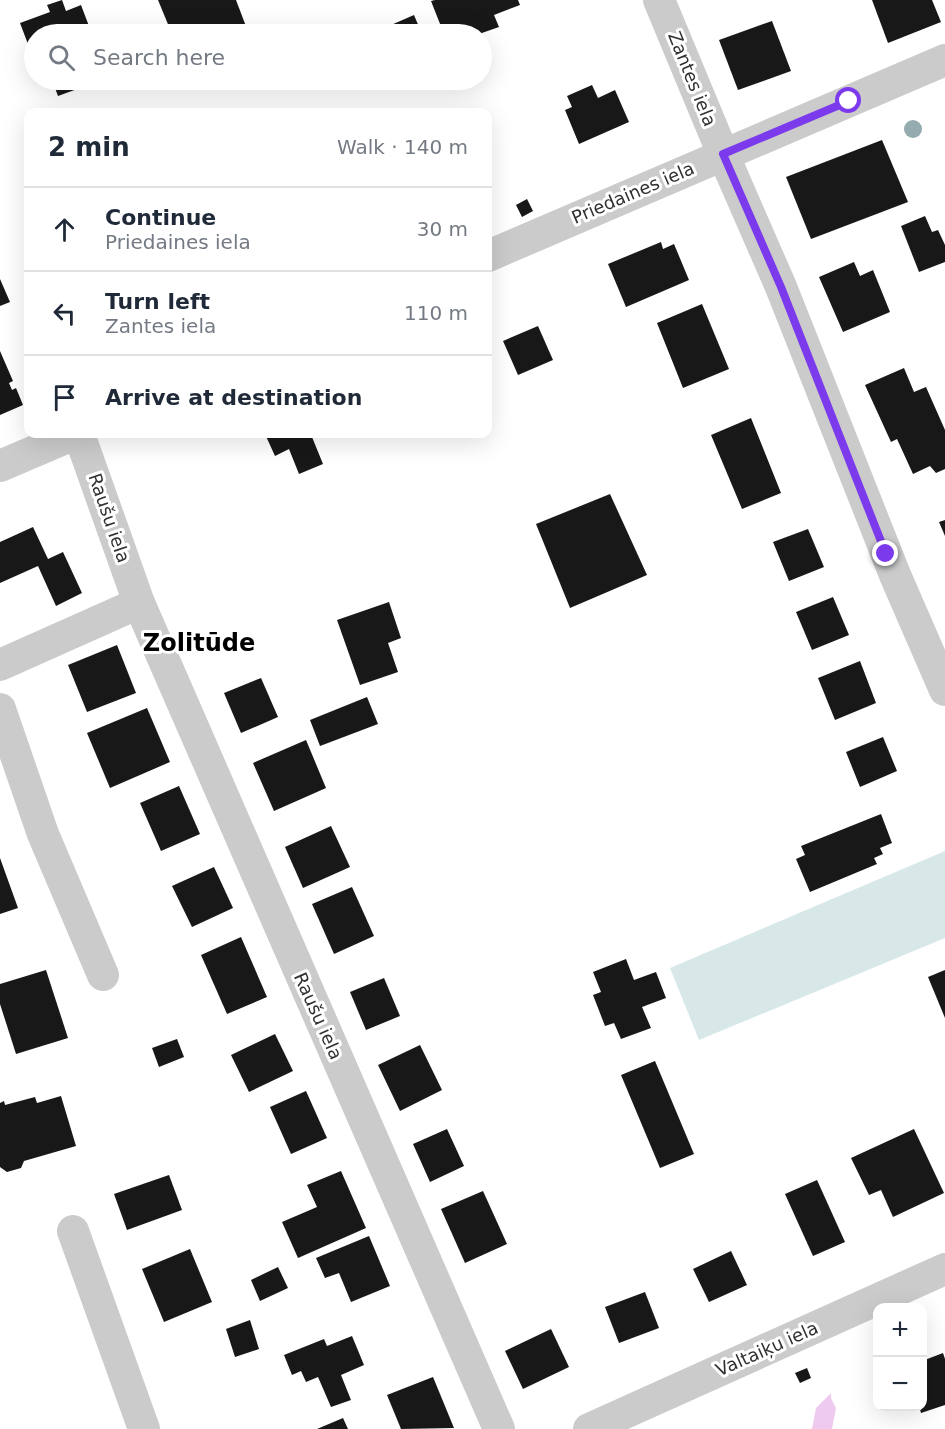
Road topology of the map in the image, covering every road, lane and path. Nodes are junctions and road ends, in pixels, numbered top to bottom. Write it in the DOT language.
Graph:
graph roads {
  1 [pos="659,0"];
  2 [pos="945,60"];
  3 [pos="723,154"];
  4 [pos="492,254"];
  5 [pos="67,438"];
  6 [pos="78,438"];
  7 [pos="0,466"];
  8 [pos="139,603"];
  9 [pos="0,665"];
  10 [pos="945,690"];
  11 [pos="0,709"];
  12 [pos="103,975"];
  13 [pos="73,1232"];
  14 [pos="945,1269"];
  15 [pos="144,1429"];
  16 [pos="498,1429"];
  17 [pos="589,1429"];
  1 -- 3 [label="street, Zantes iela"];
  2 -- 3 [label="street, Priedaines iela"];
  3 -- 4 [label="street, Priedaines iela"];
  3 -- 10 [label="street, Zantes iela"];
  5 -- 7 [label="street"];
  6 -- 8 [label="street, Raušu iela"];
  8 -- 9 [label="street"];
  8 -- 16 [label="street, Raušu iela"];
  11 -- 12 [label="street"];
  13 -- 15 [label="street"];
  14 -- 17 [label="street, Valtaiķu iela"];
}
